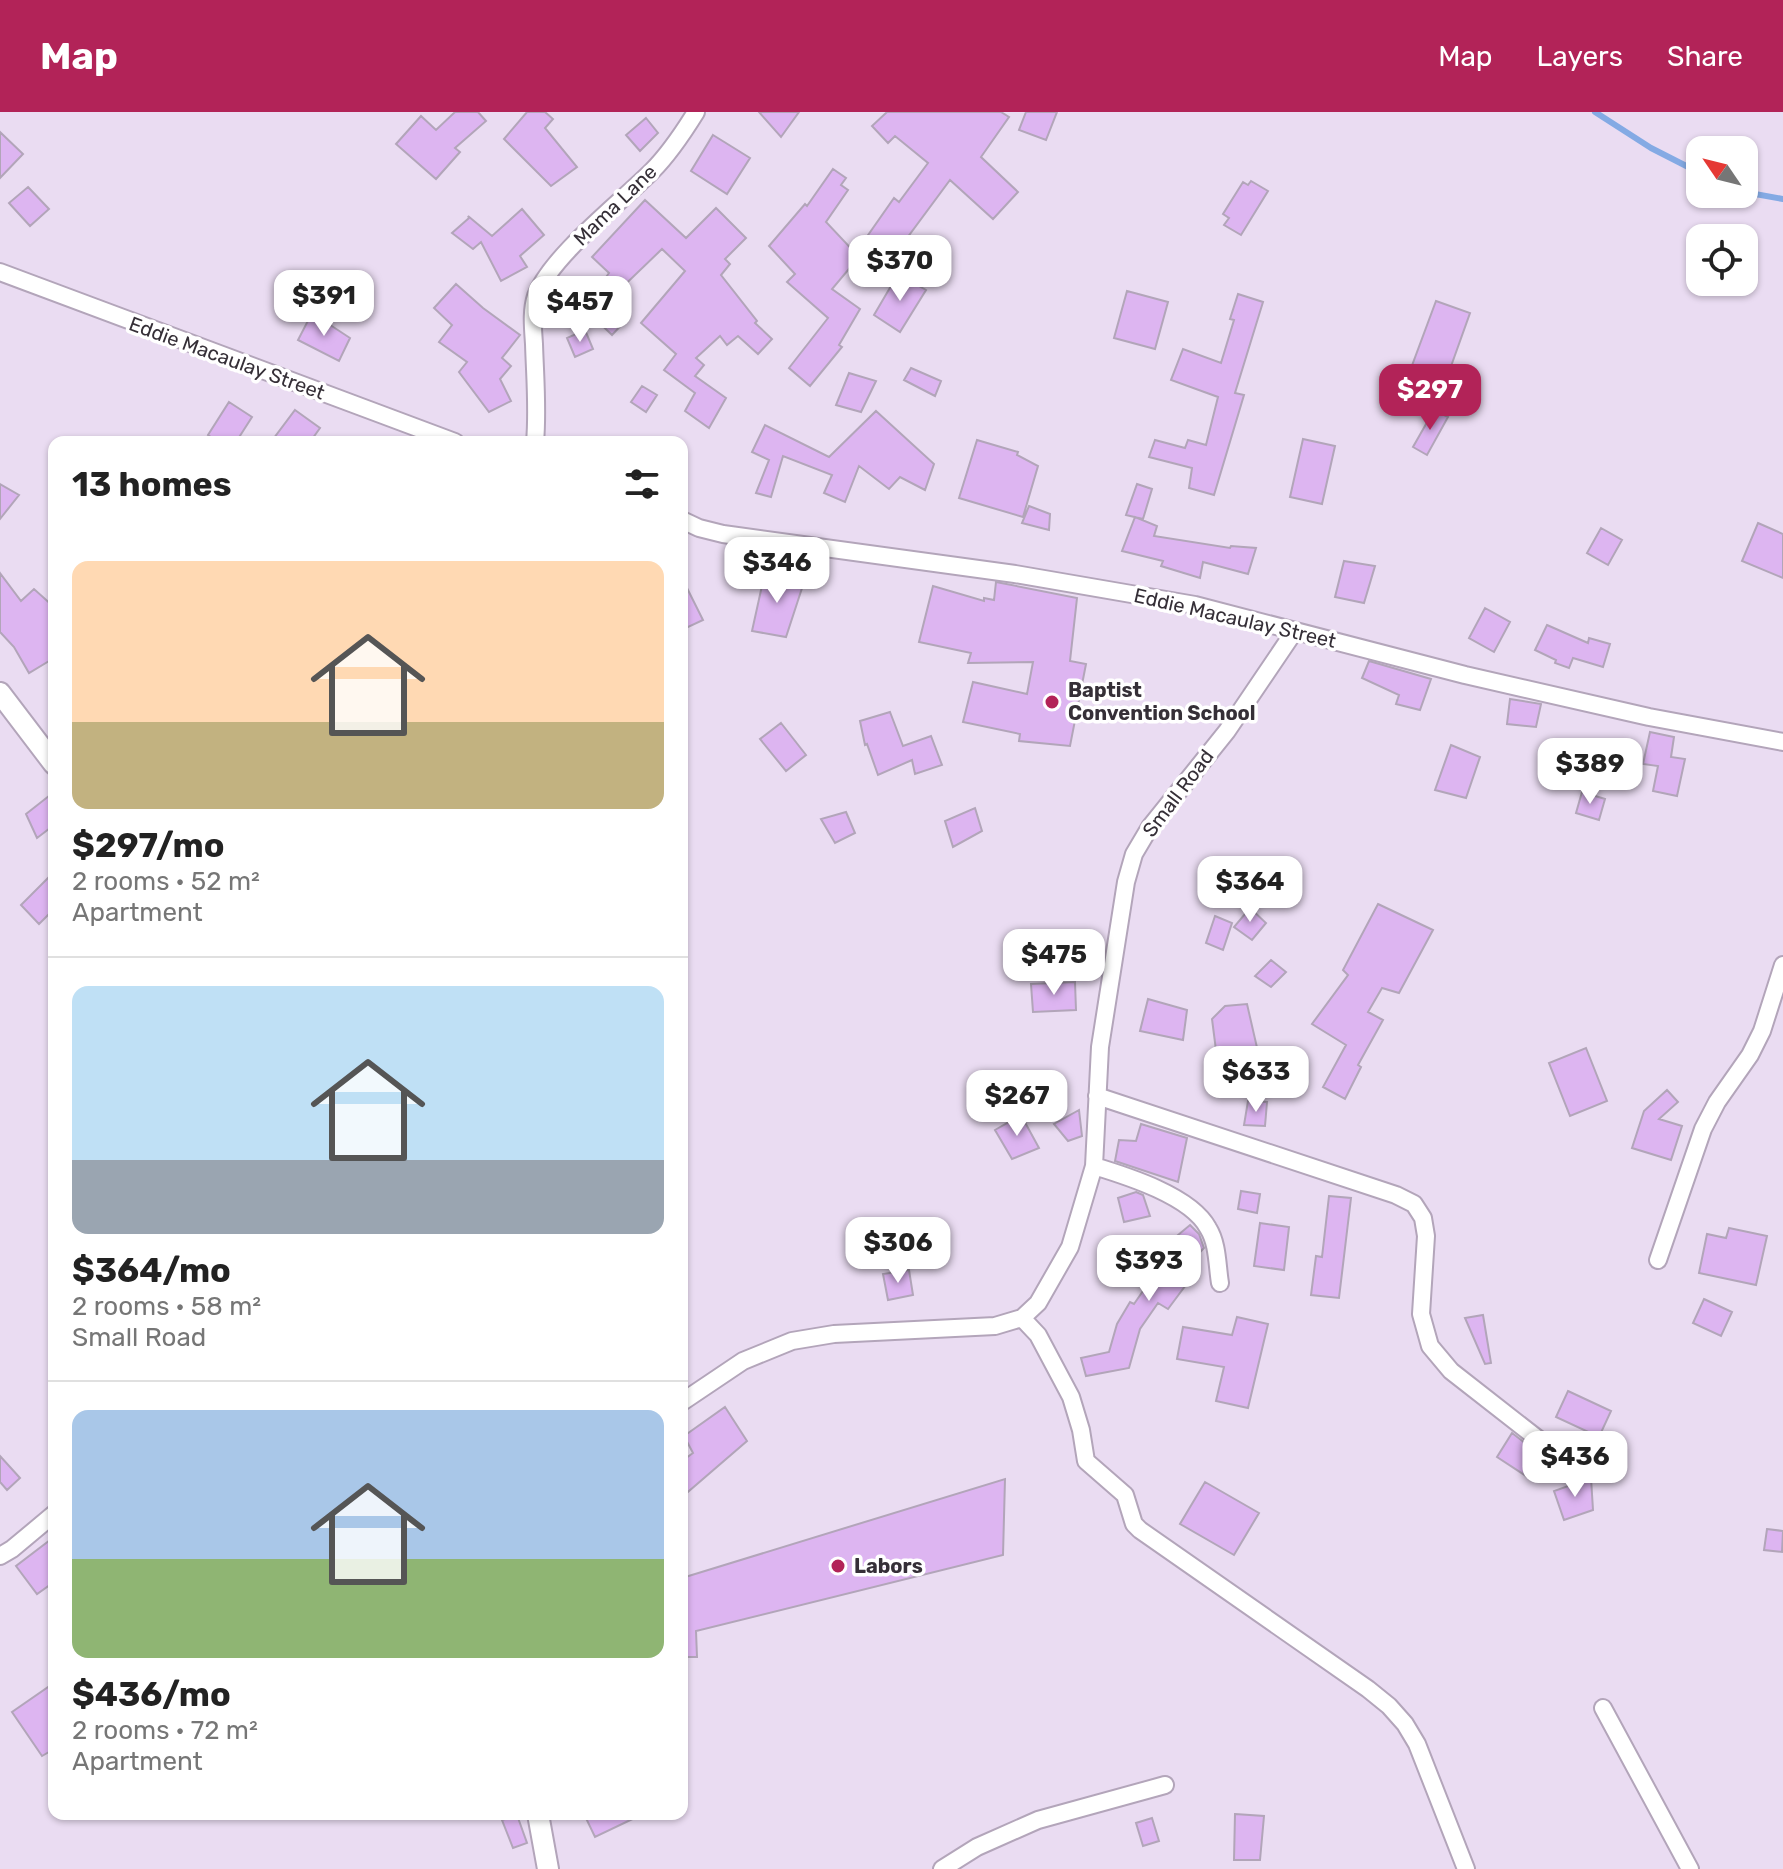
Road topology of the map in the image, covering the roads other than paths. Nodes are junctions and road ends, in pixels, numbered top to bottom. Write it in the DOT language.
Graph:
graph roads {
  1 [pos="696,112"];
  2 [pos="0,272"];
  3 [pos="439,436"];
  4 [pos="536,436"];
  5 [pos="688,523"];
  6 [pos="1294,632"];
  7 [pos="0,693"];
  8 [pos="1783,742"];
  9 [pos="48,756"];
  10 [pos="1783,965"];
  11 [pos="1097,1096"];
  12 [pos="1094,1166"];
  13 [pos="1658,1260"];
  14 [pos="1220,1283"];
  15 [pos="1022,1318"];
  16 [pos="688,1398"];
  17 [pos="1579,1471"];
  18 [pos="48,1519"];
  19 [pos="0,1556"];
  20 [pos="1603,1708"];
  21 [pos="1165,1785"];
  22 [pos="539,1820"];
  23 [pos="548,1869"];
  24 [pos="942,1869"];
  25 [pos="1465,1869"];
  26 [pos="1690,1869"];
  1 -- 4 [label="street, Mama Lane"];
  2 -- 3 [label="street, Eddie Macaulay Street"];
  5 -- 6 [label="street, Eddie Macaulay Street"];
  6 -- 8 [label="street, Eddie Macaulay Street"];
  6 -- 11 [label="street, Small Road"];
  7 -- 9 [label="street"];
  10 -- 13 [label="street"];
  11 -- 12 [label="street, Small Road"];
  11 -- 17 [label="street"];
  12 -- 14 [label="street"];
  12 -- 15 [label="street, Small Road"];
  15 -- 16 [label="street"];
  15 -- 25 [label="street"];
  18 -- 19 [label="street"];
  20 -- 26 [label="street"];
  21 -- 24 [label="street"];
  22 -- 23 [label="street"];
}
